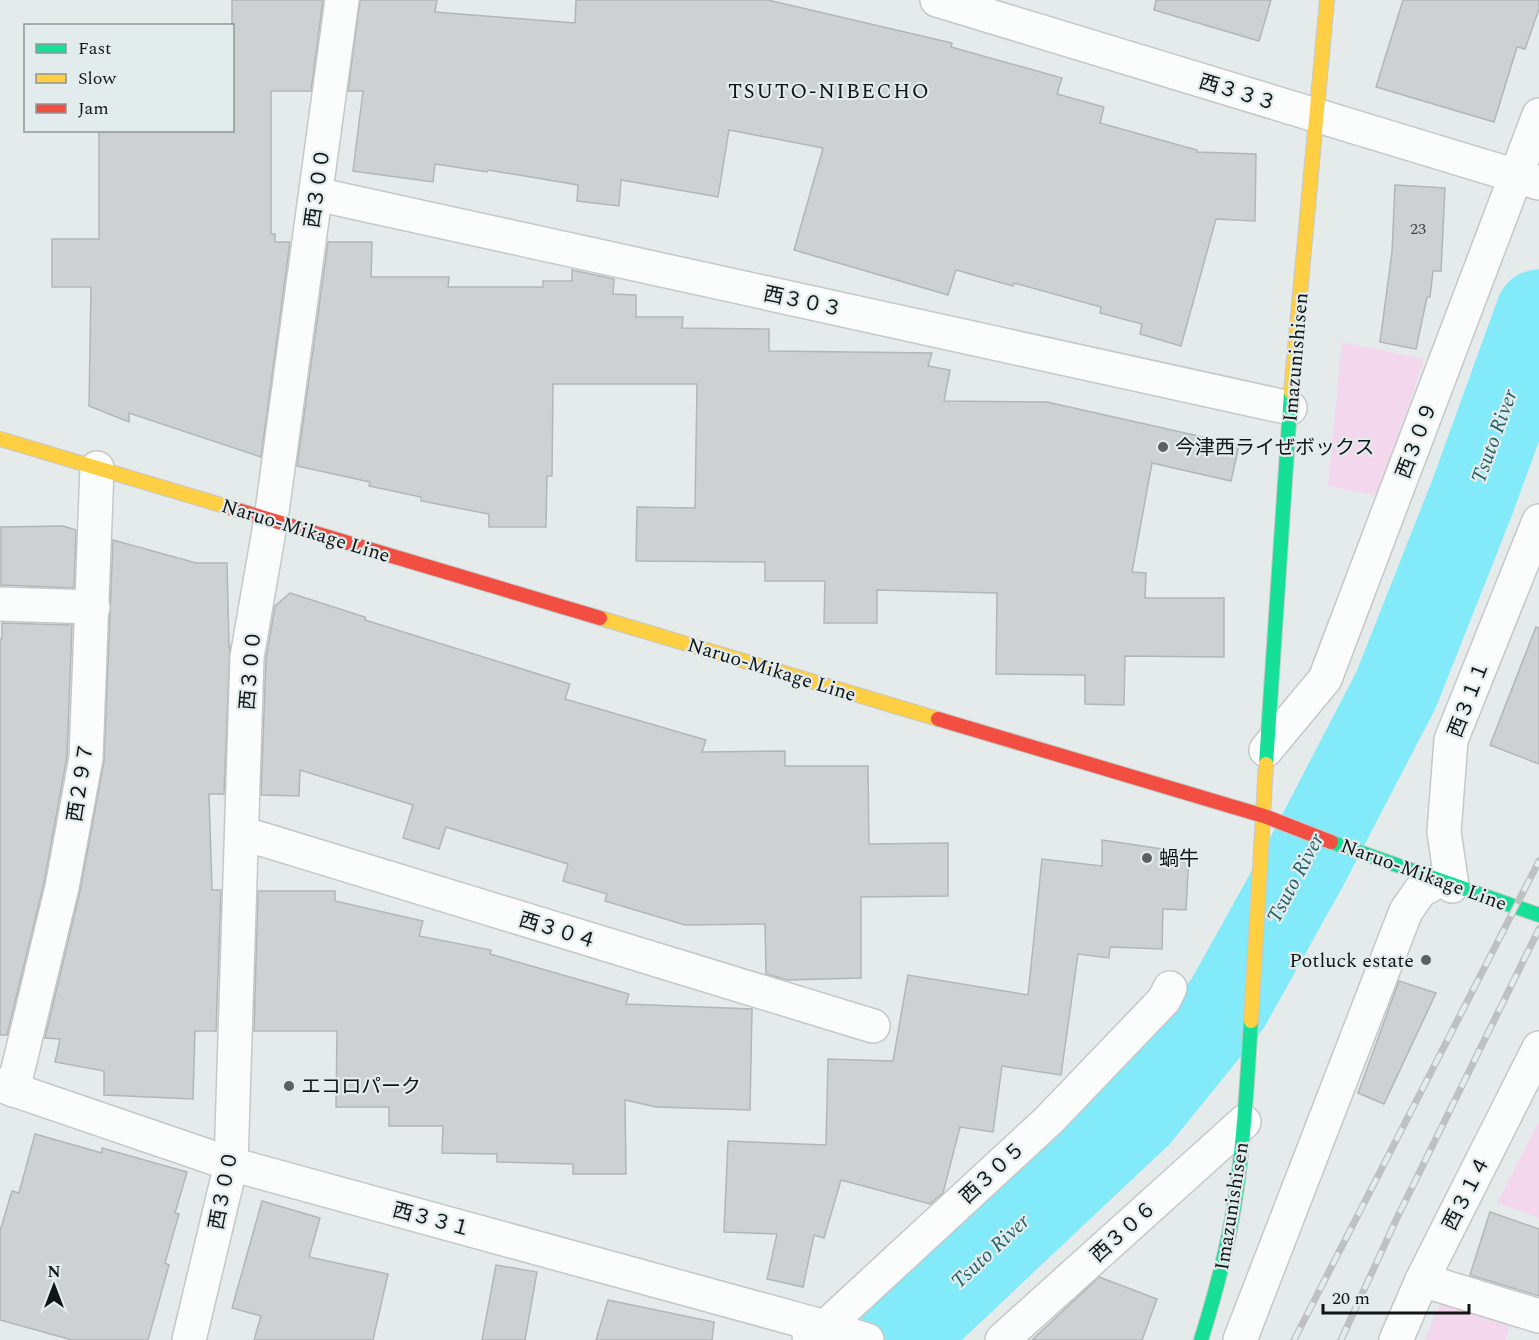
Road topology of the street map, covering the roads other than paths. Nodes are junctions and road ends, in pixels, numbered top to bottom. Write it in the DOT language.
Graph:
graph roads {
  1 [pos="342,0"];
  2 [pos="937,0"];
  3 [pos="1327,0"];
  4 [pos="1539,115"];
  5 [pos="1318,117"];
  6 [pos="1528,180"];
  7 [pos="316,194"];
  8 [pos="1290,408"];
  9 [pos="0,439"];
  10 [pos="97,468"];
  11 [pos="271,519"];
  12 [pos="1539,521"];
  13 [pos="0,604"];
  14 [pos="93,607"];
  15 [pos="1266,750"];
  16 [pos="1264,816"];
  17 [pos="242,833"];
  18 [pos="1445,883"];
  19 [pos="1539,915"];
  20 [pos="1170,987"];
  21 [pos="873,1026"];
  22 [pos="1539,1048"];
  23 [pos="7,1088"];
  24 [pos="1244,1122"];
  25 [pos="231,1164"];
  26 [pos="1422,1280"];
  27 [pos="1539,1316"];
  28 [pos="812,1333"];
  29 [pos="189,1340"];
  30 [pos="867,1340"];
  31 [pos="1002,1340"];
  32 [pos="1201,1340"];
  33 [pos="1240,1340"];
  34 [pos="1396,1340"];
  1 -- 7 [label="street, 西３００"];
  2 -- 5 [label="street, 西３３３"];
  3 -- 5 [label="street, Imazunishisen"];
  4 -- 6 [label="street, 西３０９"];
  5 -- 6 [label="street, 西３３３"];
  5 -- 8 [label="street, Imazunishisen"];
  6 -- 15 [label="street, 西３０９"];
  7 -- 8 [label="street, 西３０３"];
  7 -- 11 [label="street, 西３００"];
  8 -- 15 [label="street, Imazunishisen"];
  9 -- 10 [label="street, Naruo-Mikage Line"];
  10 -- 11 [label="street, Naruo-Mikage Line"];
  10 -- 14 [label="street, 西２９７"];
  11 -- 16 [label="street, Naruo-Mikage Line"];
  11 -- 17 [label="street, 西３００"];
  12 -- 18 [label="street, 西３１１"];
  13 -- 14 [label="street"];
  14 -- 23 [label="street, 西２９７"];
  15 -- 16 [label="street, Imazunishisen"];
  16 -- 18 [label="street, Naruo-Mikage Line"];
  16 -- 24 [label="street, Imazunishisen"];
  17 -- 21 [label="street, 西３０４"];
  17 -- 25 [label="street, 西３００"];
  18 -- 19 [label="street, Naruo-Mikage Line"];
  18 -- 33 [label="street"];
  20 -- 28 [label="street, 西３０５"];
  22 -- 26 [label="street, 西３１４"];
  23 -- 25 [label="street, 西３３１"];
  24 -- 31 [label="street, 西３０６"];
  24 -- 32 [label="street, Imazunishisen"];
  25 -- 28 [label="street, 西３３１"];
  25 -- 29 [label="street, 西３００"];
  26 -- 27 [label="street"];
  26 -- 34 [label="street, 西３１４"];
  28 -- 30 [label="street, 西３３１"];
}
